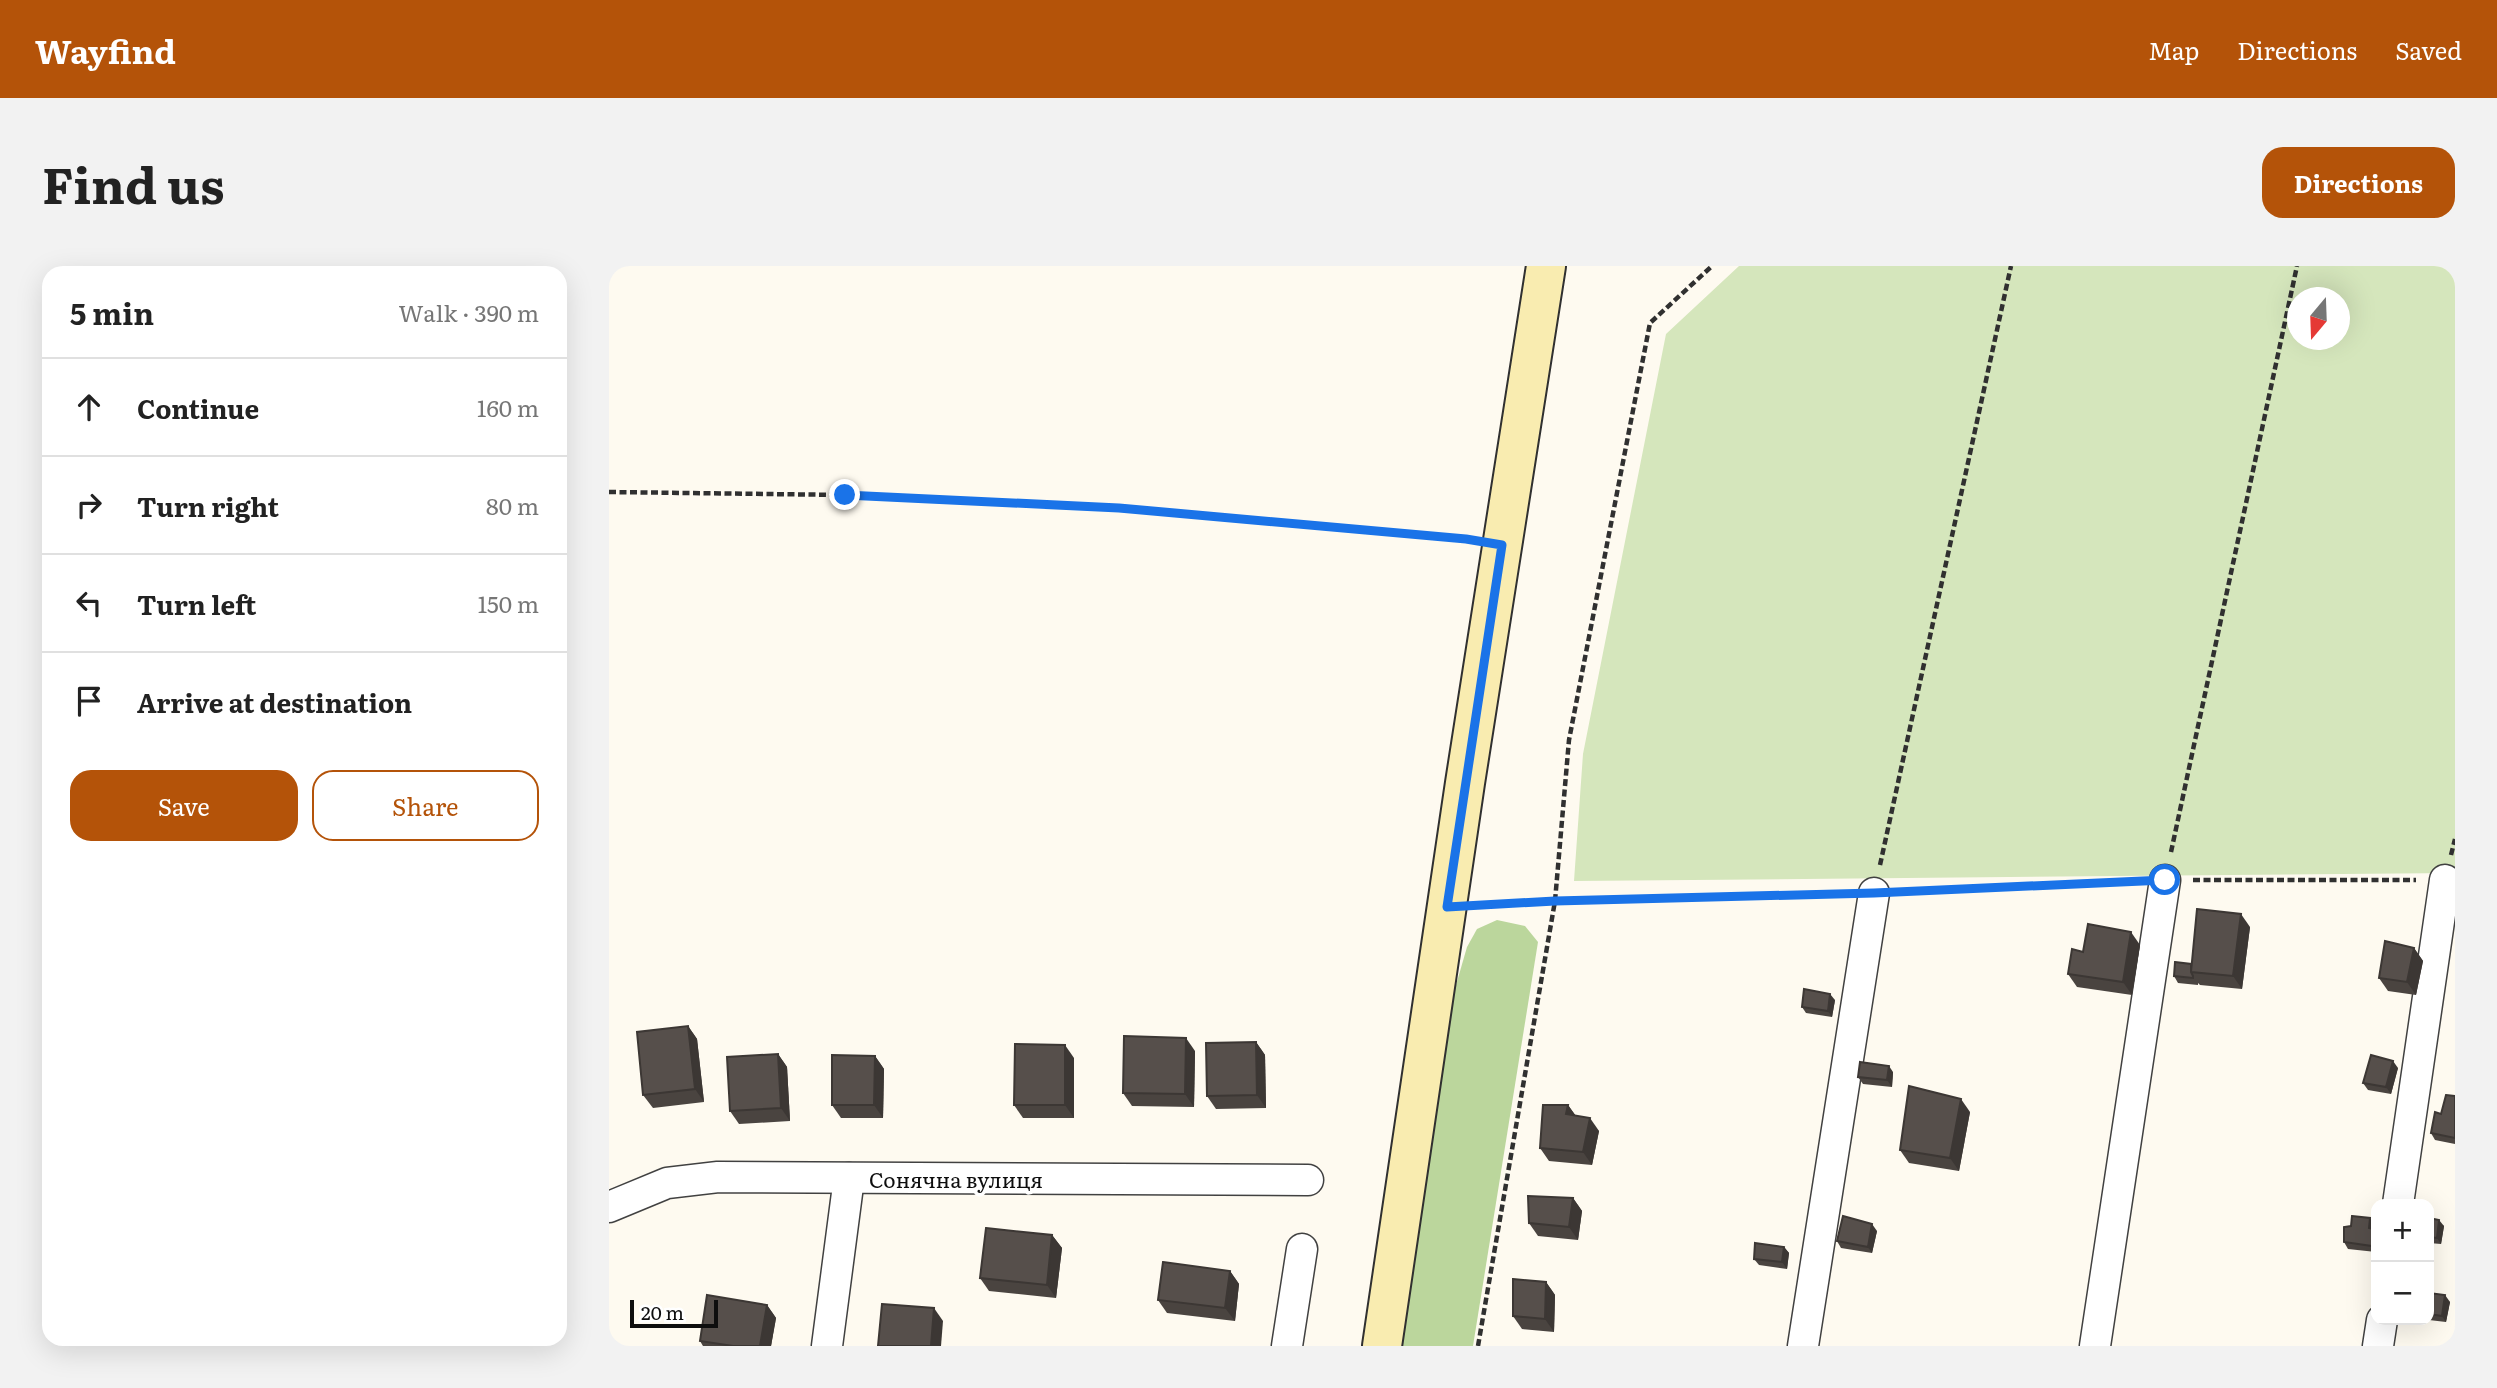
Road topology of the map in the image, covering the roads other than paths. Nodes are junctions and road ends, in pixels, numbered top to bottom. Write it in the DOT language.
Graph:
graph roads {
  1 [pos="1546,266"];
  2 [pos="2165,880"];
  3 [pos="2445,880"];
  4 [pos="1874,893"];
  5 [pos="849,1178"];
  6 [pos="1307,1180"];
  7 [pos="2399,1199"];
  8 [pos="609,1207"];
  9 [pos="1302,1249"];
  10 [pos="2381,1325"];
  11 [pos="828,1346"];
  12 [pos="1287,1346"];
  13 [pos="1382,1346"];
  14 [pos="1803,1346"];
  15 [pos="2095,1346"];
  16 [pos="2378,1346"];
  1 -- 13 [label="street"];
  2 -- 15 [label="street"];
  3 -- 7 [label="street"];
  4 -- 14 [label="street"];
  5 -- 6 [label="street, Сонячна вулиця"];
  5 -- 8 [label="street, Сонячна вулиця"];
  5 -- 11 [label="street"];
  9 -- 12 [label="street"];
  10 -- 16 [label="street"];
}
